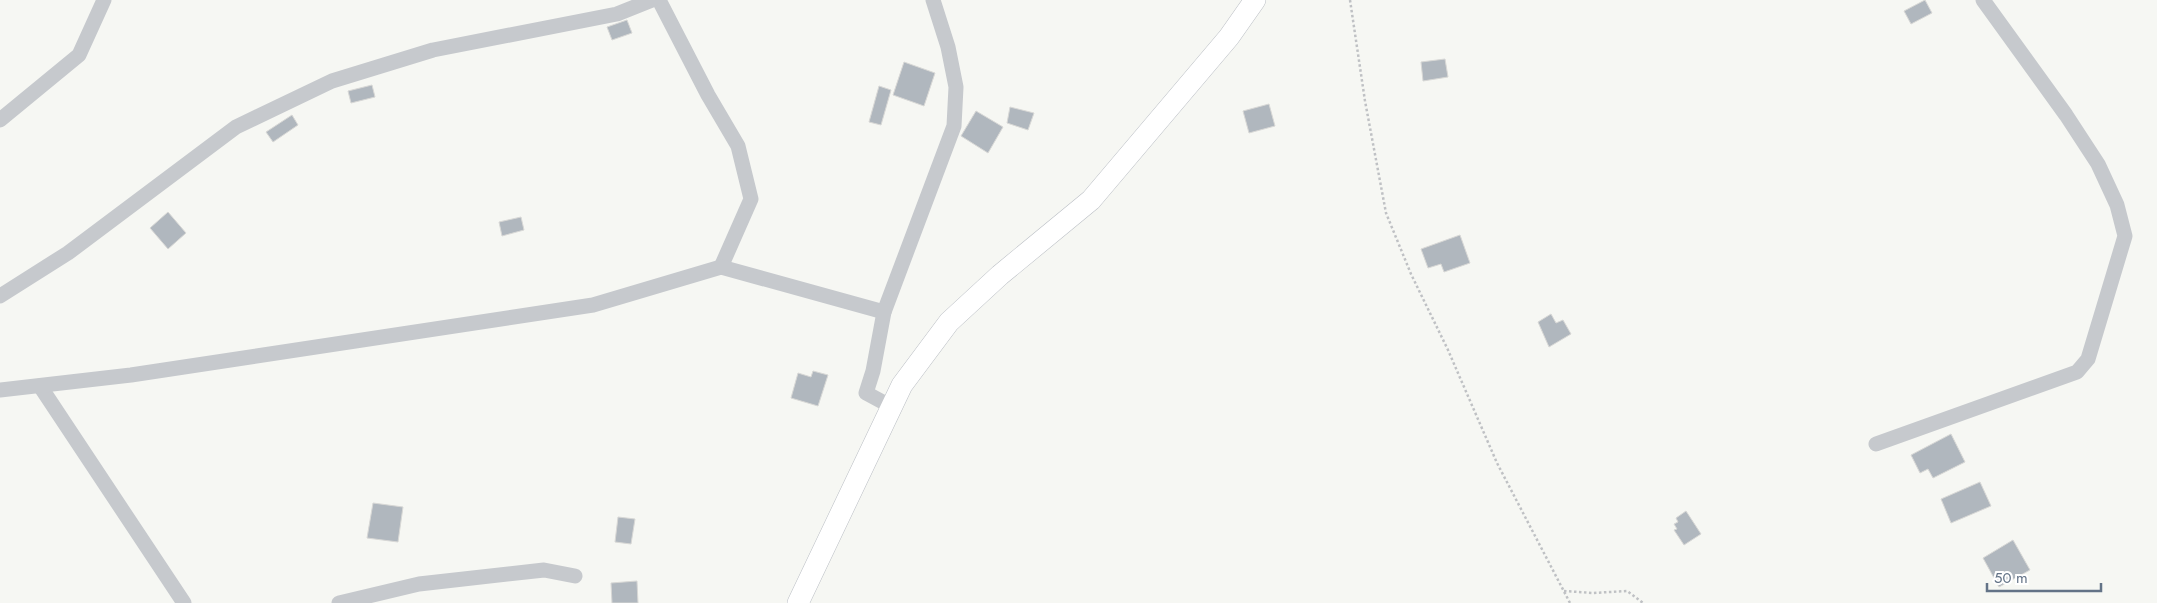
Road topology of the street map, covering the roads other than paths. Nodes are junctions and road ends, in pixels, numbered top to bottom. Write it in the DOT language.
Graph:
graph roads {
  1 [pos="104,0"];
  2 [pos="652,0"];
  3 [pos="659,0"];
  4 [pos="934,0"];
  5 [pos="1254,0"];
  6 [pos="1983,0"];
  7 [pos="0,120"];
  8 [pos="721,266"];
  9 [pos="0,296"];
  10 [pos="884,312"];
  11 [pos="40,386"];
  12 [pos="0,390"];
  13 [pos="892,407"];
  14 [pos="1876,444"];
  15 [pos="575,576"];
  16 [pos="184,603"];
  17 [pos="339,603"];
  18 [pos="798,603"];
  1 -- 7 [label="street"];
  2 -- 9 [label="street"];
  3 -- 8 [label="street"];
  4 -- 10 [label="street"];
  5 -- 13 [label="street"];
  6 -- 14 [label="street"];
  8 -- 10 [label="street"];
  8 -- 11 [label="street"];
  10 -- 13 [label="street"];
  11 -- 12 [label="street"];
  11 -- 16 [label="street"];
  13 -- 18 [label="street"];
  15 -- 17 [label="street"];
}
